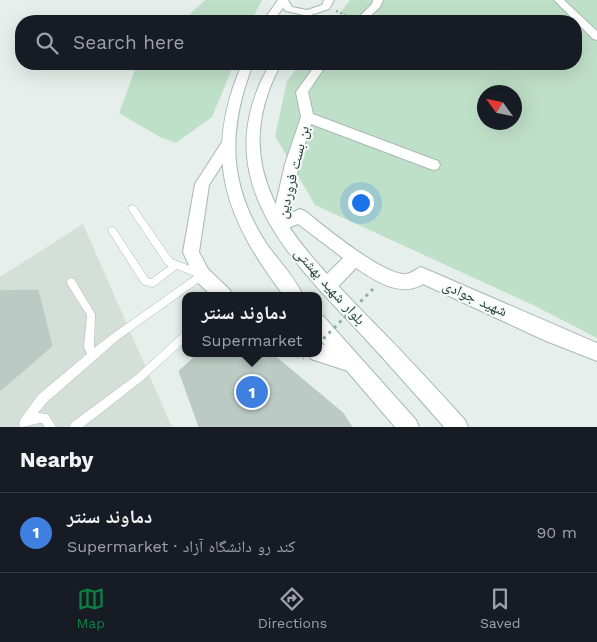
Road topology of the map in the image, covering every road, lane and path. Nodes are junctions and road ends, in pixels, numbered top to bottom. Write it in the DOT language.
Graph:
graph roads {
  1 [pos="378,0"];
  2 [pos="559,0"];
  3 [pos="283,1"];
  4 [pos="329,3"];
  5 [pos="272,15"];
  6 [pos="318,15"];
  7 [pos="350,15"];
  8 [pos="366,15"];
  9 [pos="574,15"];
  10 [pos="582,22"];
  11 [pos="597,37"];
  12 [pos="245,70"];
  13 [pos="272,70"];
  14 [pos="317,70"];
  15 [pos="307,117"];
  16 [pos="227,146"];
  17 [pos="433,165"];
  18 [pos="132,208"];
  19 [pos="279,225"];
  20 [pos="112,230"];
  21 [pos="354,258"];
  22 [pos="175,266"];
  23 [pos="202,275"];
  24 [pos="71,282"];
  25 [pos="327,286"];
  26 [pos="374,289"];
  27 [pos="220,292"];
  28 [pos="292,292"];
  29 [pos="322,328"];
  30 [pos="182,339"];
  31 [pos="322,340"];
  32 [pos="597,352"];
  33 [pos="93,356"];
  34 [pos="317,357"];
  35 [pos="351,363"];
  36 [pos="23,425"];
  37 [pos="51,427"];
  38 [pos="75,427"];
  39 [pos="409,427"];
  40 [pos="458,427"];
  1 -- 8 [label="street"];
  2 -- 9 [label="street"];
  3 -- 4 [label="street"];
  3 -- 5 [label="street"];
  4 -- 6 [label="street"];
  4 -- 7 [label="path"];
  10 -- 11 [label="street"];
  12 -- 16 [label="street, بلوار شهید بهشتی"];
  13 -- 19 [label="street, بلوار شهید بهشتی"];
  14 -- 15 [label="street, بن بست فروردین"];
  15 -- 17 [label="street"];
  15 -- 19 [label="street, بن بست فروردین"];
  16 -- 23 [label="street"];
  16 -- 28 [label="street, بلوار شهید بهشتی"];
  18 -- 22 [label="lane"];
  19 -- 21 [label="street, شهید جوادی"];
  19 -- 25 [label="street, بلوار شهید بهشتی"];
  20 -- 22 [label="lane"];
  21 -- 25 [label="street"];
  21 -- 32 [label="street, شهید جوادی"];
  22 -- 23 [label="lane"];
  23 -- 27 [label="street"];
  23 -- 33 [label="lane"];
  24 -- 33 [label="lane"];
  25 -- 40 [label="street, بلوار شهید بهشتی"];
  26 -- 31 [label="path, bridge"];
  29 -- 35 [label="street"];
  30 -- 38 [label="lane"];
  33 -- 36 [label="lane"];
  34 -- 35 [label="street"];
  35 -- 39 [label="street"];
  36 -- 37 [label="lane"];
}
